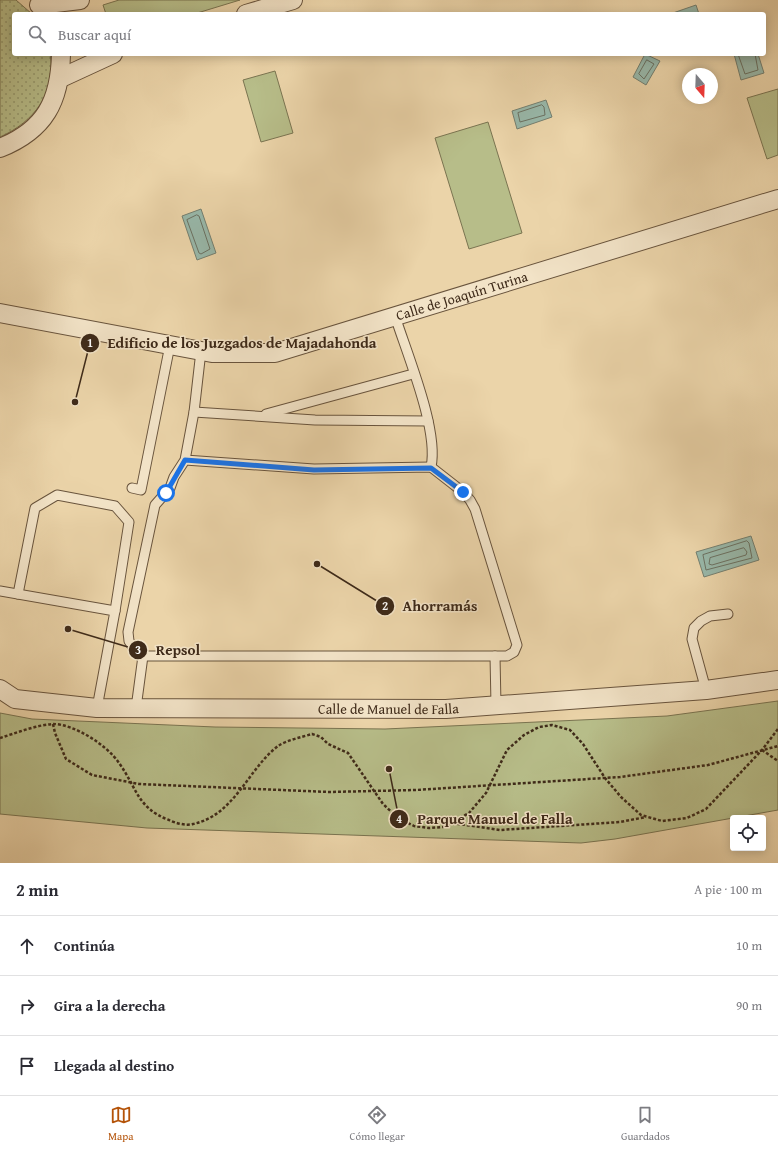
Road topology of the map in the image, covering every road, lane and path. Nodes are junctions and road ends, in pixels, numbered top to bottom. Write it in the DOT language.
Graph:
graph roads {
  1 [pos="80,0"];
  2 [pos="293,0"];
  3 [pos="39,6"];
  4 [pos="253,12"];
  5 [pos="61,56"];
  6 [pos="109,56"];
  7 [pos="60,78"];
  8 [pos="0,148"];
  9 [pos="778,199"];
  10 [pos="0,313"];
  11 [pos="395,316"];
  12 [pos="170,345"];
  13 [pos="201,350"];
  14 [pos="414,374"];
  15 [pos="194,412"];
  16 [pos="258,416"];
  17 [pos="428,421"];
  18 [pos="185,460"];
  19 [pos="431,468"];
  20 [pos="132,488"];
  21 [pos="0,591"];
  22 [pos="18,594"];
  23 [pos="115,611"];
  24 [pos="728,614"];
  25 [pos="143,656"];
  26 [pos="495,656"];
  27 [pos="778,680"];
  28 [pos="0,689"];
  29 [pos="706,690"];
  30 [pos="49,703"];
  31 [pos="496,705"];
  32 [pos="97,708"];
  33 [pos="136,708"];
  34 [pos="53,724"];
  35 [pos="778,729"];
  36 [pos="0,738"];
  37 [pos="778,746"];
  38 [pos="762,750"];
  39 [pos="778,761"];
  40 [pos="605,778"];
  41 [pos="130,783"];
  42 [pos="490,786"];
  43 [pos="243,788"];
  44 [pos="374,792"];
  45 [pos="647,817"];
  46 [pos="452,823"];
  1 -- 3 [label="street"];
  2 -- 4 [label="street"];
  5 -- 7 [label="street"];
  6 -- 7 [label="street"];
  7 -- 8 [label="street"];
  9 -- 11 [label="street, Calle de Joaquín Turina"];
  10 -- 12 [label="street, Calle de Joaquín Turina"];
  11 -- 13 [label="street, Calle de Joaquín Turina"];
  11 -- 14 [label="lane"];
  12 -- 13 [label="street, Calle de Joaquín Turina"];
  12 -- 20 [label="lane"];
  13 -- 15 [label="lane"];
  14 -- 16 [label="lane"];
  14 -- 17 [label="lane"];
  15 -- 16 [label="lane"];
  15 -- 18 [label="lane"];
  16 -- 17 [label="lane"];
  17 -- 19 [label="lane"];
  18 -- 19 [label="lane"];
  18 -- 25 [label="lane"];
  19 -- 26 [label="lane"];
  21 -- 22 [label="lane"];
  22 -- 23 [label="lane"];
  22 -- 23 [label="lane"];
  23 -- 32 [label="lane"];
  24 -- 29 [label="lane"];
  25 -- 26 [label="lane"];
  25 -- 33 [label="lane"];
  26 -- 31 [label="lane"];
  27 -- 29 [label="street, Calle de Manuel de Falla"];
  28 -- 30 [label="street, Calle de Manuel de Falla"];
  29 -- 31 [label="street, Calle de Manuel de Falla"];
  30 -- 32 [label="street, Calle de Manuel de Falla"];
  30 -- 34 [label="path"];
  31 -- 33 [label="street, Calle de Manuel de Falla"];
  32 -- 33 [label="street, Calle de Manuel de Falla"];
  34 -- 36 [label="path"];
  34 -- 41 [label="path"];
  34 -- 41 [label="path"];
  35 -- 38 [label="path"];
  37 -- 38 [label="path"];
  38 -- 39 [label="path"];
  38 -- 40 [label="path"];
  38 -- 45 [label="path"];
  40 -- 42 [label="path"];
  40 -- 42 [label="path"];
  40 -- 45 [label="path"];
  41 -- 43 [label="path"];
  41 -- 43 [label="path"];
  42 -- 44 [label="path"];
  42 -- 46 [label="path"];
  43 -- 44 [label="path"];
  43 -- 44 [label="path"];
  44 -- 46 [label="path"];
  45 -- 46 [label="path"];
}
